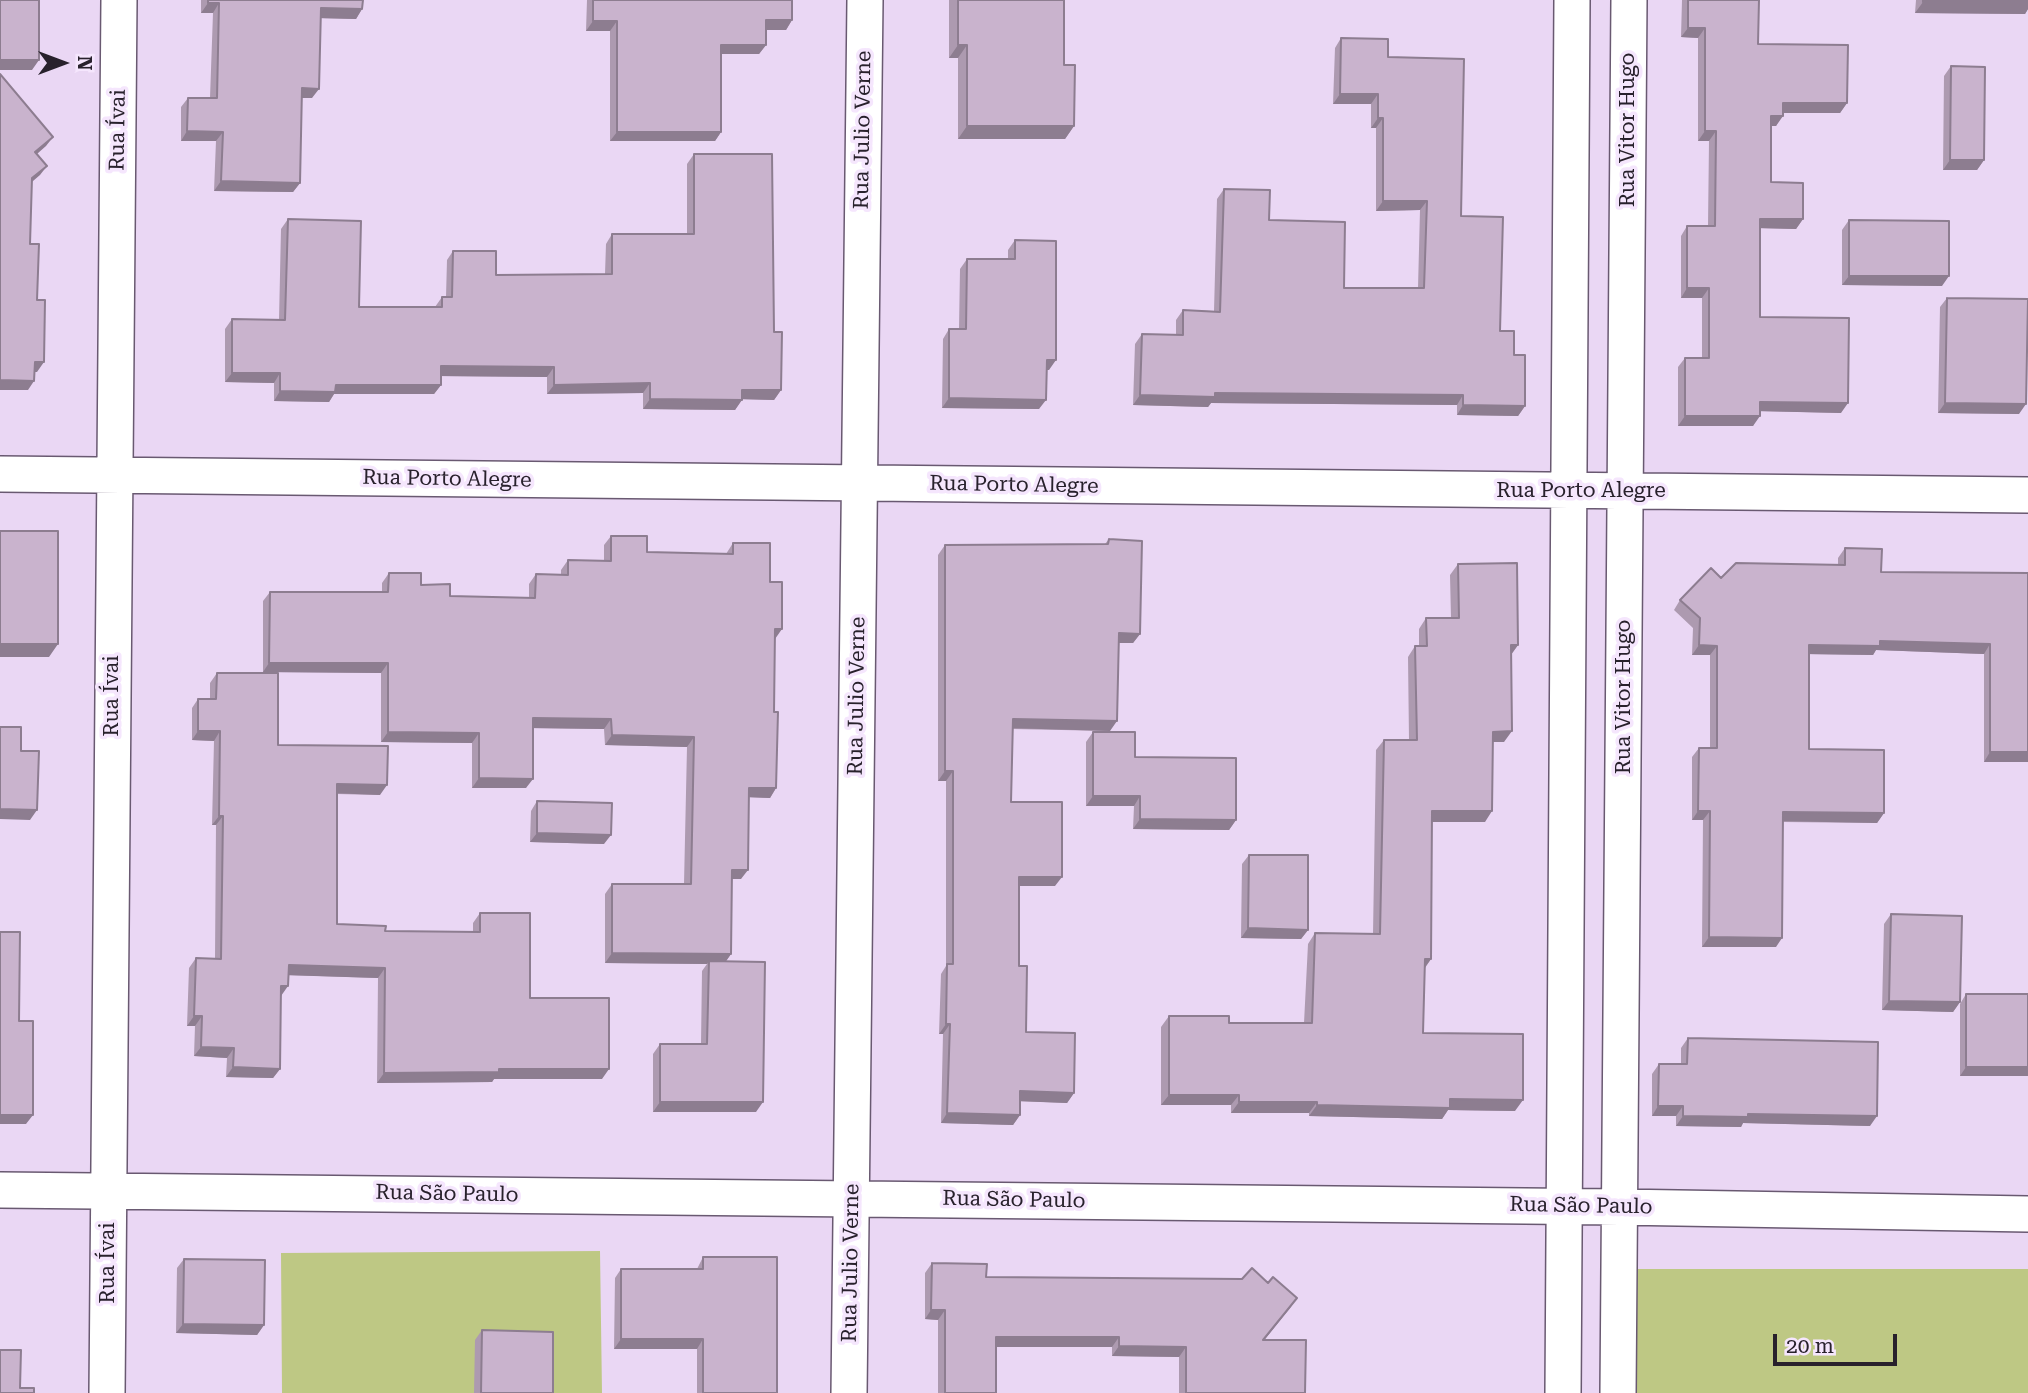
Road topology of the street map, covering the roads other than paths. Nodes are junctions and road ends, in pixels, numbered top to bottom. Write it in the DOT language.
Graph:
graph roads {
  1 [pos="119,0"];
  2 [pos="865,0"];
  3 [pos="1572,0"];
  4 [pos="1629,0"];
  5 [pos="0,474"];
  6 [pos="114,475"];
  7 [pos="859,484"];
  8 [pos="1569,491"];
  9 [pos="1625,491"];
  10 [pos="2028,495"];
  11 [pos="0,1190"];
  12 [pos="108,1191"];
  13 [pos="852,1199"];
  14 [pos="1563,1206"];
  15 [pos="1620,1207"];
  16 [pos="2028,1214"];
  17 [pos="107,1393"];
  18 [pos="849,1393"];
  19 [pos="1563,1393"];
  20 [pos="1618,1393"];
  1 -- 6 [label="street, Rua Ívai"];
  2 -- 7 [label="street, Rua Julio Verne"];
  3 -- 8 [label="street"];
  4 -- 9 [label="street, Rua Vitor Hugo"];
  5 -- 6 [label="street, Rua Porto Alegre"];
  6 -- 7 [label="street, Rua Porto Alegre"];
  6 -- 12 [label="street, Rua Ívai"];
  7 -- 8 [label="street, Rua Porto Alegre"];
  7 -- 13 [label="street, Rua Julio Verne"];
  8 -- 9 [label="street, Rua Porto Alegre"];
  8 -- 14 [label="street"];
  9 -- 10 [label="street, Rua Porto Alegre"];
  9 -- 15 [label="street, Rua Vitor Hugo"];
  11 -- 12 [label="street, Rua São Paulo"];
  12 -- 13 [label="street, Rua São Paulo"];
  12 -- 17 [label="street, Rua Ívai"];
  13 -- 14 [label="street, Rua São Paulo"];
  13 -- 18 [label="street, Rua Julio Verne"];
  14 -- 15 [label="street, Rua São Paulo"];
  14 -- 19 [label="street"];
  15 -- 16 [label="street, Rua São Paulo"];
  15 -- 20 [label="street, Rua Vitor Hugo"];
}
